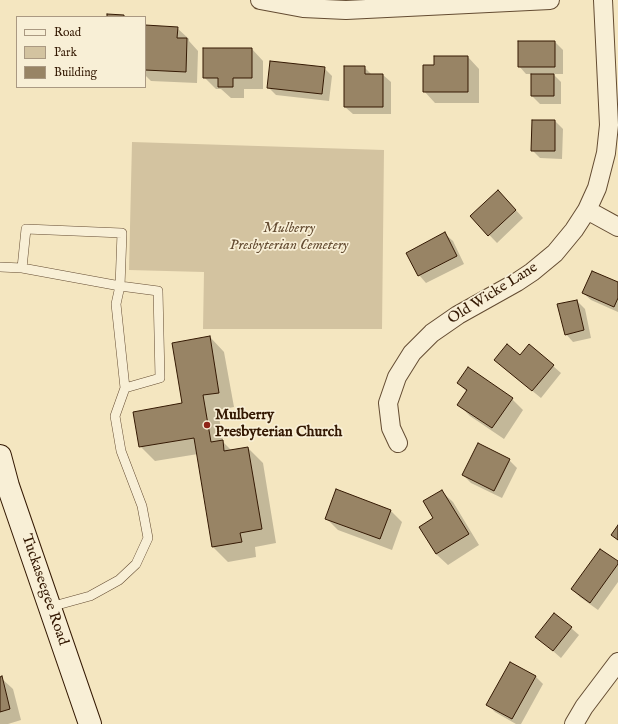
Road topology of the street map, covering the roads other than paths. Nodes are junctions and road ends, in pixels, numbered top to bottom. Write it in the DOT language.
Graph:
graph roads {
  1 [pos="260,0"];
  2 [pos="550,0"];
  3 [pos="603,0"];
  4 [pos="399,4"];
  5 [pos="586,210"];
  6 [pos="618,227"];
  7 [pos="0,267"];
  8 [pos="22,268"];
  9 [pos="120,286"];
  10 [pos="125,388"];
  11 [pos="398,443"];
  12 [pos="0,456"];
  13 [pos="50,607"];
  14 [pos="618,662"];
  15 [pos="90,724"];
  16 [pos="574,724"];
  1 -- 4 [label="street"];
  2 -- 4 [label="street"];
  3 -- 5 [label="street, Old Wicke Lane"];
  5 -- 6 [label="street"];
  5 -- 11 [label="street, Old Wicke Lane"];
  7 -- 8 [label="lane"];
  8 -- 9 [label="lane"];
  8 -- 9 [label="lane"];
  9 -- 10 [label="lane"];
  9 -- 10 [label="lane"];
  10 -- 13 [label="lane"];
  12 -- 13 [label="street, Tuckaseegee Road"];
  13 -- 15 [label="street, Tuckaseegee Road"];
  14 -- 16 [label="street"];
}
